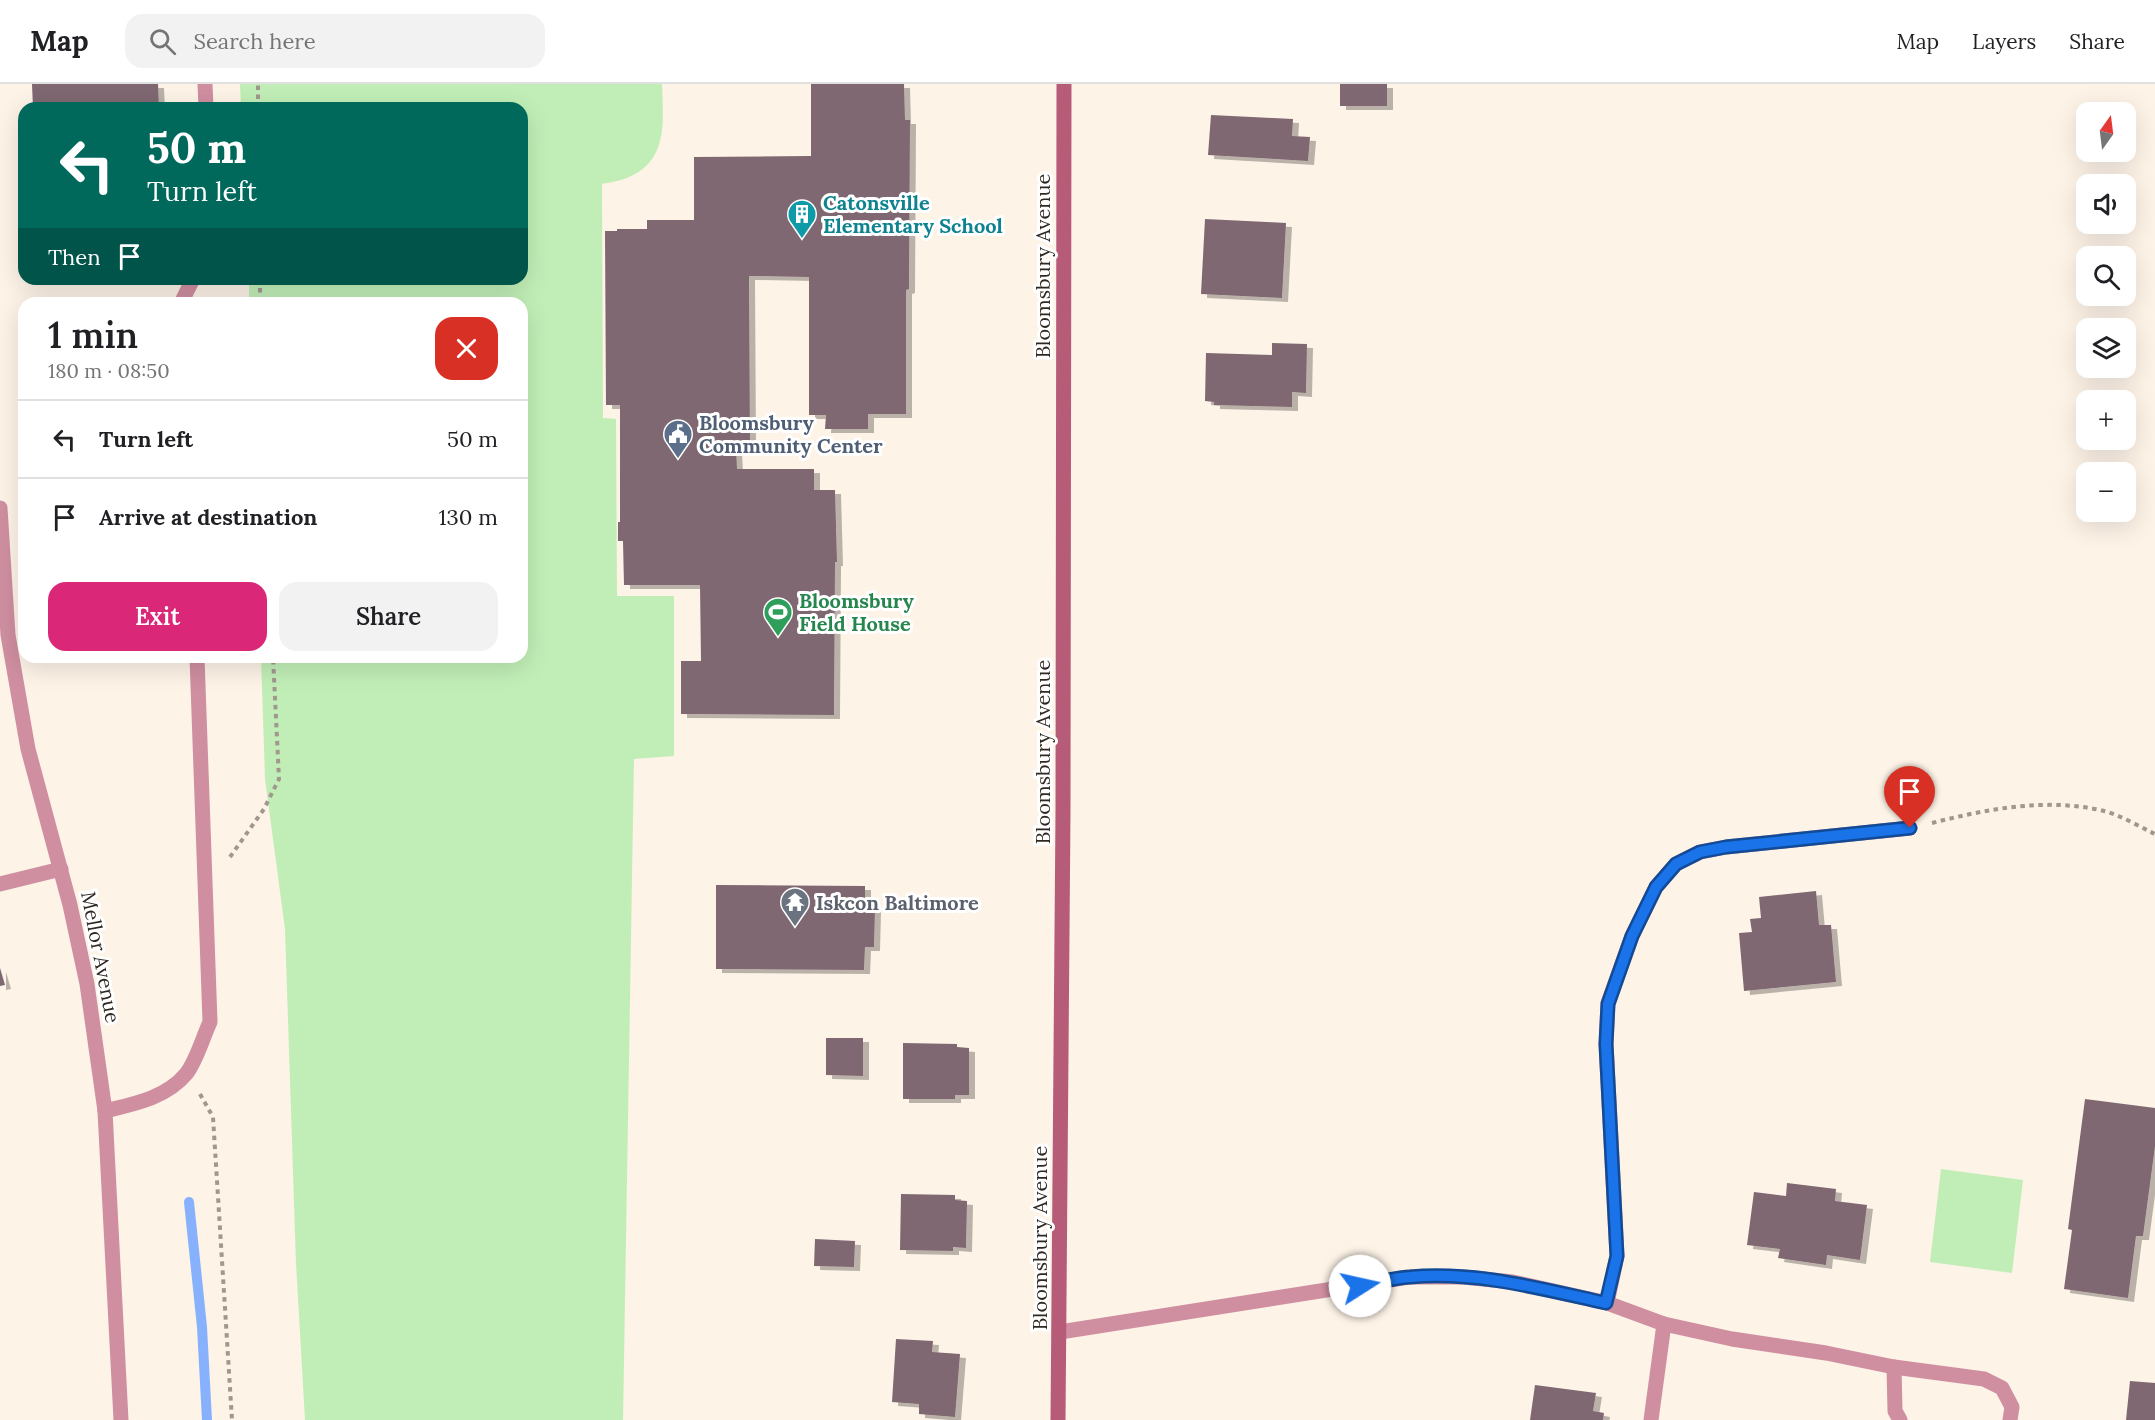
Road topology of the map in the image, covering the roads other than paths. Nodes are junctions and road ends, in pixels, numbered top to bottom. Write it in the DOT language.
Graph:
graph roads {
  1 [pos="206,84"];
  2 [pos="1064,84"];
  3 [pos="206,102"];
  4 [pos="0,508"];
  5 [pos="197,663"];
  6 [pos="1910,828"];
  7 [pos="61,869"];
  8 [pos="0,884"];
  9 [pos="105,1111"];
  10 [pos="1606,1303"];
  11 [pos="1664,1324"];
  12 [pos="1060,1332"];
  13 [pos="1894,1367"];
  14 [pos="122,1420"];
  15 [pos="1058,1420"];
  16 [pos="1651,1420"];
  17 [pos="1900,1420"];
  18 [pos="2010,1420"];
  1 -- 3 [label="street"];
  2 -- 12 [label="main road, Bloomsbury Avenue"];
  4 -- 7 [label="street, Mellor Avenue"];
  5 -- 9 [label="street"];
  6 -- 10 [label="street"];
  7 -- 8 [label="street"];
  7 -- 9 [label="street, Mellor Avenue"];
  9 -- 14 [label="street, Mellor Avenue"];
  10 -- 11 [label="street"];
  10 -- 12 [label="street"];
  11 -- 13 [label="street"];
  11 -- 16 [label="street"];
  12 -- 15 [label="main road, Bloomsbury Avenue"];
  13 -- 17 [label="street"];
  13 -- 18 [label="street"];
}
